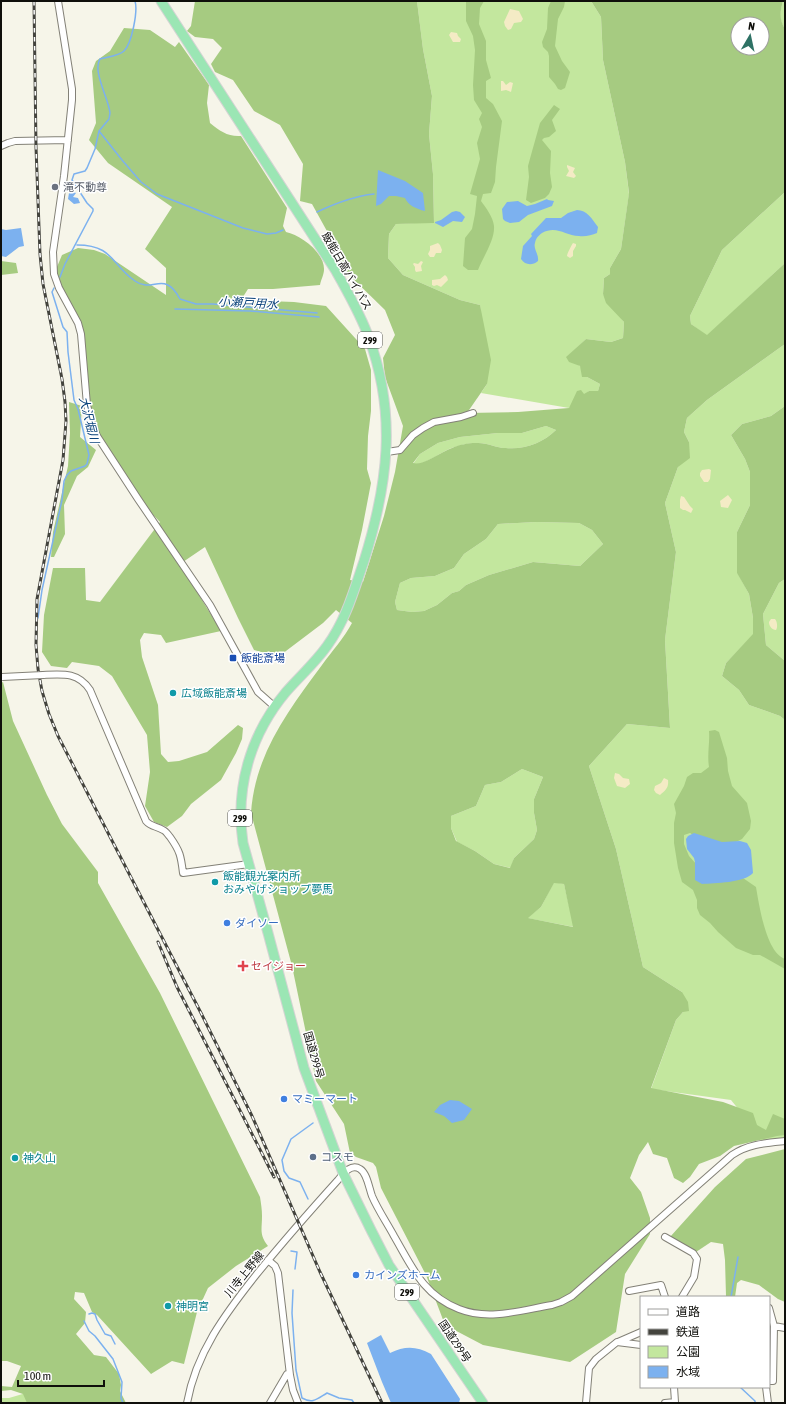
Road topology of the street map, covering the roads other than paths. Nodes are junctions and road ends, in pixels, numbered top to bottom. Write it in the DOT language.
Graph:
graph roads {
  1 [pos="58,1"];
  2 [pos="161,1"];
  3 [pos="68,140"];
  4 [pos="1,146"];
  5 [pos="473,413"];
  6 [pos="386,452"];
  7 [pos="2,677"];
  8 [pos="275,707"];
  9 [pos="249,864"];
  10 [pos="785,1141"];
  11 [pos="344,1173"];
  12 [pos="665,1237"];
  13 [pos="268,1260"];
  14 [pos="629,1291"];
  15 [pos="665,1296"];
  16 [pos="683,1296"];
  17 [pos="770,1312"];
  18 [pos="774,1326"];
  19 [pos="785,1328"];
  20 [pos="640,1332"];
  21 [pos="617,1342"];
  22 [pos="640,1345"];
  23 [pos="290,1374"];
  24 [pos="770,1381"];
  25 [pos="674,1388"];
  26 [pos="766,1388"];
  27 [pos="187,1403"];
  28 [pos="270,1403"];
  29 [pos="298,1403"];
  30 [pos="483,1403"];
  31 [pos="586,1403"];
  32 [pos="665,1403"];
  33 [pos="768,1403"];
  1 -- 3 [label="street"];
  2 -- 6 [label="highway, 飯能日高バイパス / 299"];
  3 -- 4 [label="street"];
  3 -- 8 [label="street"];
  5 -- 6 [label="street"];
  6 -- 8 [label="highway, 飯能日高バイパス / 299"];
  7 -- 9 [label="street, bridge"];
  8 -- 9 [label="highway, 国道299号 / 299"];
  9 -- 11 [label="highway, 国道299号 / 299"];
  10 -- 11 [label="street"];
  11 -- 13 [label="street, 川寺上野線"];
  11 -- 30 [label="highway, 国道299号 / 299"];
  12 -- 16 [label="street"];
  13 -- 23 [label="street"];
  13 -- 27 [label="street, 川寺上野線"];
  14 -- 15 [label="street"];
  17 -- 18 [label="street"];
  18 -- 19 [label="street"];
  18 -- 24 [label="street"];
  20 -- 21 [label="street"];
  21 -- 22 [label="street"];
  21 -- 31 [label="street"];
  23 -- 28 [label="street"];
  23 -- 29 [label="street"];
  25 -- 32 [label="street"];
  26 -- 33 [label="street"];
}
